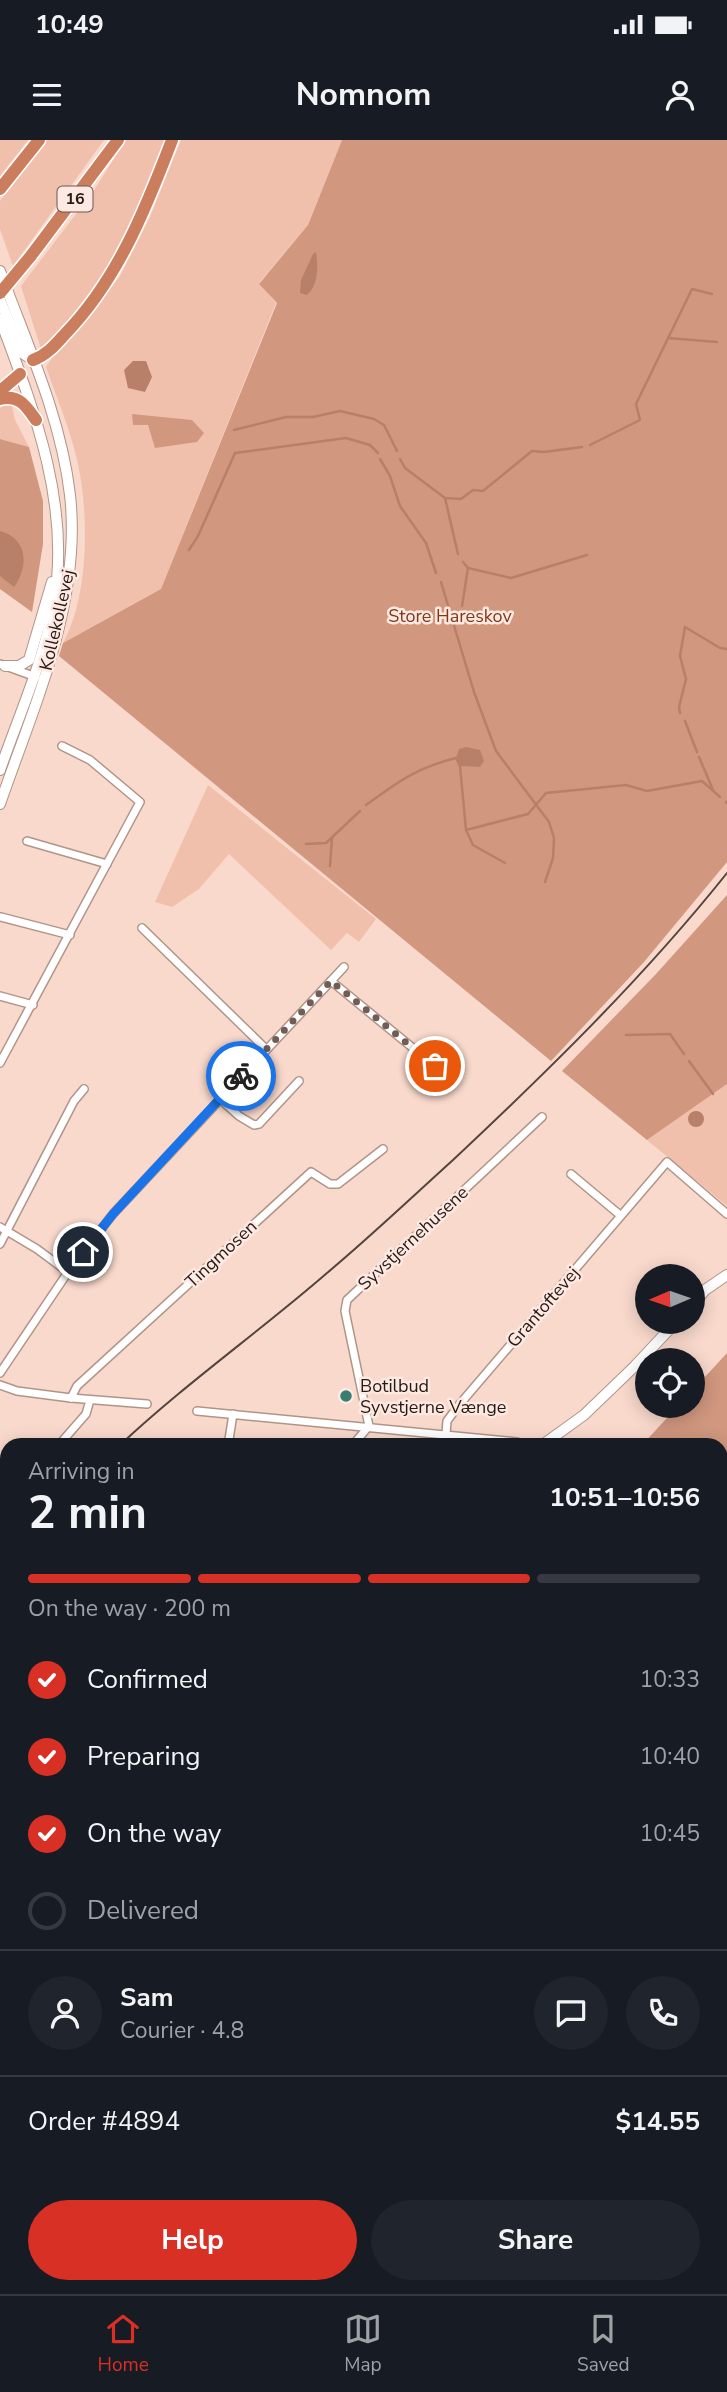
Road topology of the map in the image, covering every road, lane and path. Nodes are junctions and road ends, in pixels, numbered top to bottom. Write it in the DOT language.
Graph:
graph roads {
  1 [pos="39,140"];
  2 [pos="118,140"];
  3 [pos="172,140"];
  4 [pos="2,186"];
  5 [pos="0,271"];
  6 [pos="0,293"];
  7 [pos="0,300"];
  8 [pos="0,319"];
  9 [pos="33,360"];
  10 [pos="20,374"];
  11 [pos="0,391"];
  12 [pos="0,399"];
  13 [pos="37,420"];
  14 [pos="58,565"];
  15 [pos="3,665"];
  16 [pos="38,677"];
  17 [pos="62,746"];
  18 [pos="0,770"];
  19 [pos="0,804"];
  20 [pos="27,841"];
  21 [pos="107,864"];
  22 [pos="1,917"];
  23 [pos="142,928"];
  24 [pos="70,935"];
  25 [pos="344,967"];
  26 [pos="331,981"];
  27 [pos="0,996"];
  28 [pos="33,1004"];
  29 [pos="266,1049"];
  30 [pos="0,1063"];
  31 [pos="452,1080"];
  32 [pos="299,1082"];
  33 [pos="84,1089"];
  34 [pos="220,1099"];
  35 [pos="542,1117"];
  36 [pos="383,1149"];
  37 [pos="571,1174"];
  38 [pos="727,1214"];
  39 [pos="620,1215"];
  40 [pos="3,1229"];
  41 [pos="0,1244"];
  42 [pos="68,1272"];
  43 [pos="727,1275"];
  44 [pos="705,1290"];
  45 [pos="664,1334"];
  46 [pos="0,1373"];
  47 [pos="0,1385"];
  48 [pos="71,1398"];
  49 [pos="90,1400"];
  50 [pos="148,1404"];
  51 [pos="197,1411"];
  52 [pos="233,1414"];
  53 [pos="369,1426"];
  54 [pos="446,1434"];
  55 [pos="65,1438"];
  56 [pos="229,1438"];
  57 [pos="359,1438"];
  58 [pos="482,1438"];
  59 [pos="552,1438"];
  1 -- 4 [label="highway"];
  2 -- 6 [label="highway, 16, bridge"];
  3 -- 9 [label="highway"];
  5 -- 9 [label="street, Kollekollevej"];
  7 -- 9 [label="street"];
  8 -- 10 [label="street, Kollekollevej"];
  9 -- 10 [label="street"];
  9 -- 16 [label="street, Kollekollevej"];
  10 -- 11 [label="highway"];
  10 -- 13 [label="street, Kollekollevej"];
  12 -- 13 [label="highway"];
  13 -- 14 [label="street, Kollekollevej"];
  14 -- 15 [label="street"];
  14 -- 16 [label="street, Kollekollevej"];
  15 -- 16 [label="street"];
  16 -- 18 [label="street, Kollekollevej"];
  16 -- 19 [label="street, Kollekollevej"];
  17 -- 21 [label="street"];
  20 -- 21 [label="street"];
  21 -- 24 [label="street"];
  22 -- 24 [label="street"];
  23 -- 29 [label="street"];
  24 -- 28 [label="street"];
  25 -- 26 [label="street"];
  26 -- 29 [label="street"];
  26 -- 31 [label="street"];
  27 -- 28 [label="street"];
  28 -- 30 [label="street"];
  29 -- 34 [label="street"];
  32 -- 34 [label="street"];
  33 -- 40 [label="street"];
  34 -- 42 [label="street"];
  35 -- 53 [label="street, Syvstjernehusene"];
  36 -- 48 [label="street, Tingmosen"];
  37 -- 39 [label="street"];
  38 -- 39 [label="street, Grantoftevej"];
  39 -- 54 [label="street, Grantoftevej"];
  40 -- 41 [label="street"];
  40 -- 42 [label="street"];
  42 -- 46 [label="street"];
  43 -- 44 [label="street"];
  45 -- 59 [label="street"];
  47 -- 48 [label="street"];
  48 -- 49 [label="street"];
  49 -- 50 [label="street"];
  49 -- 55 [label="street"];
  51 -- 52 [label="street"];
  52 -- 53 [label="street"];
  52 -- 56 [label="street"];
  53 -- 54 [label="street"];
  53 -- 57 [label="street"];
  54 -- 58 [label="street"];
}
